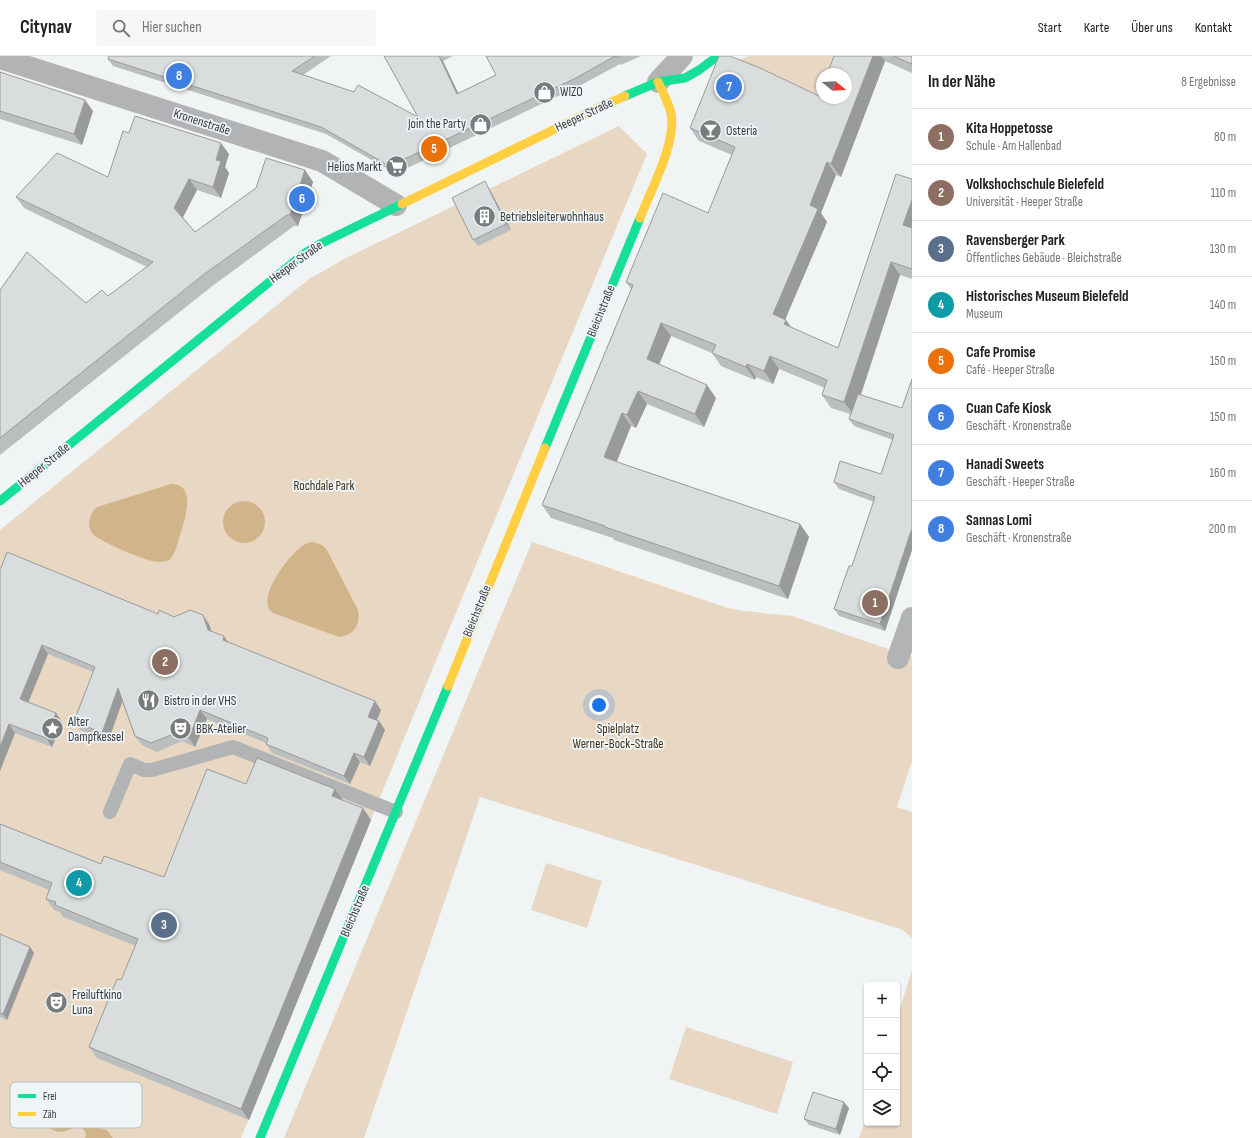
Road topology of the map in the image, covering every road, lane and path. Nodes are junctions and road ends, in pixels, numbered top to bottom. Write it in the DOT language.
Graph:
graph roads {
  1 [pos="682,56"];
  2 [pos="718,56"];
  3 [pos="0,58"];
  4 [pos="658,82"];
  5 [pos="396,205"];
  6 [pos="0,501"];
  7 [pos="912,618"];
  8 [pos="898,658"];
  9 [pos="110,812"];
  10 [pos="396,812"];
  11 [pos="260,1138"];
  1 -- 4 [label="street, Heeper Straße"];
  2 -- 4 [label="street, Heeper Straße"];
  3 -- 5 [label="street, Kronenstraße"];
  4 -- 5 [label="street, Heeper Straße"];
  4 -- 10 [label="street, Bleichstraße"];
  5 -- 6 [label="street, Heeper Straße"];
  7 -- 8 [label="street"];
  9 -- 10 [label="lane"];
  10 -- 11 [label="street, Bleichstraße"];
}
